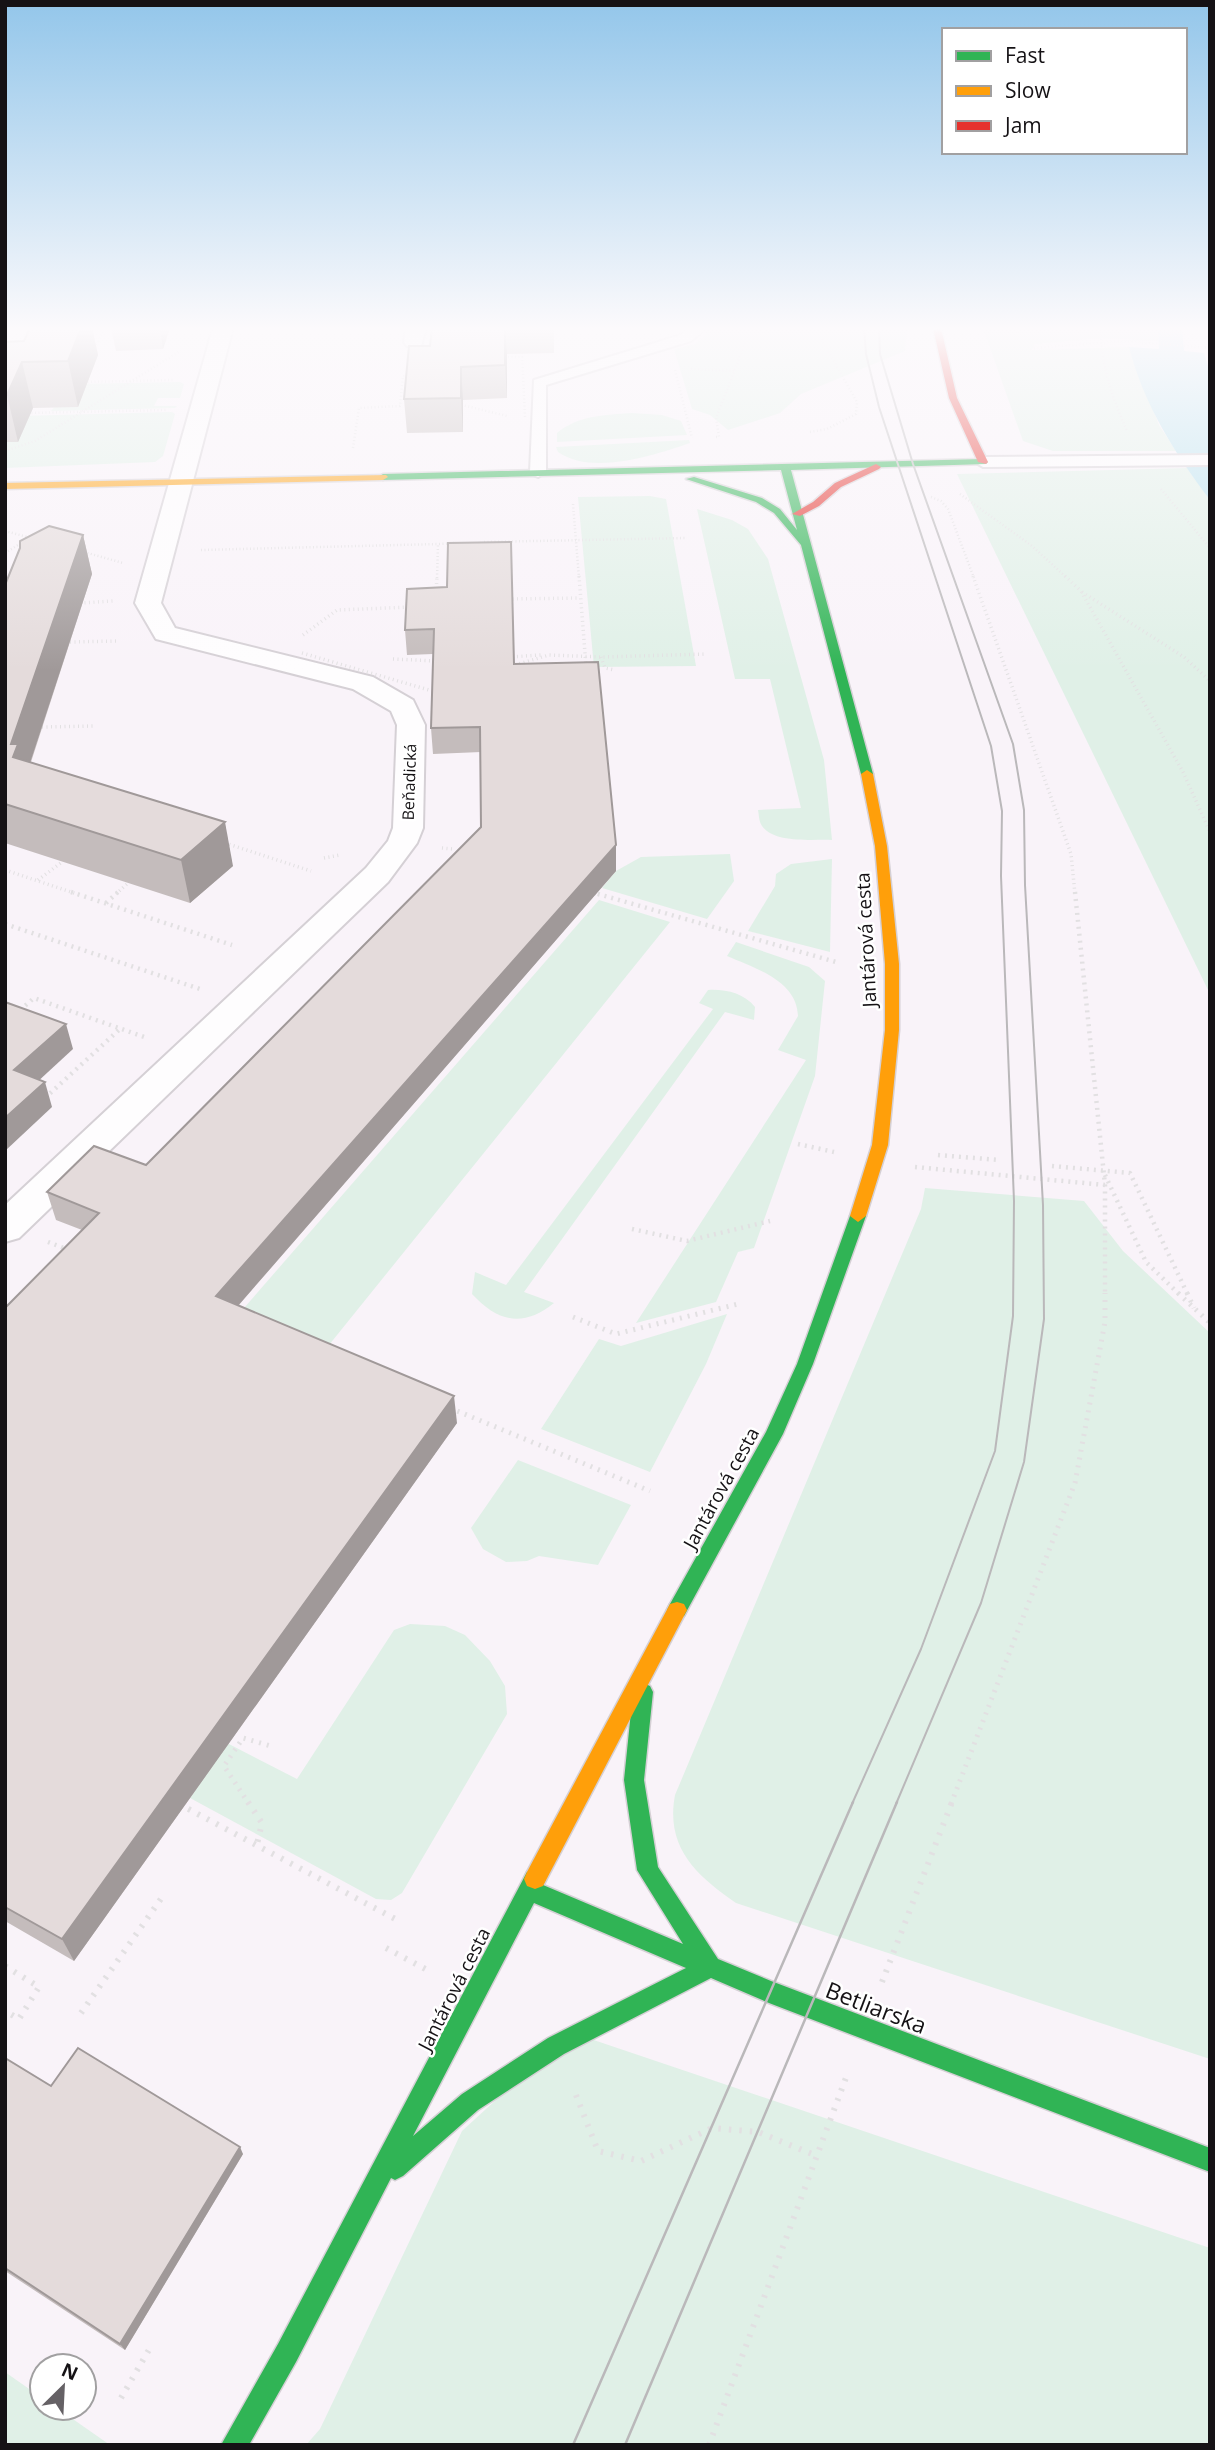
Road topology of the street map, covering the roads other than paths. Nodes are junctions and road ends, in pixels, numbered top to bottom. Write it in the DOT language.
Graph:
graph roads {
  1 [pos="192,442"];
  2 [pos="538,442"];
  3 [pos="970,442"];
  4 [pos="939,445"];
  5 [pos="1210,460"];
  6 [pos="984,462"];
  7 [pos="881,464"];
  8 [pos="915,464"];
  9 [pos="785,466"];
  10 [pos="628,469"];
  11 [pos="538,472"];
  12 [pos="182,480"];
  13 [pos="5,486"];
  14 [pos="797,514"];
  15 [pos="805,547"];
  16 [pos="5,1228"];
  17 [pos="646,1667"];
  18 [pos="530,1890"];
  19 [pos="710,1967"];
  20 [pos="1210,2160"];
  21 [pos="377,2183"];
  22 [pos="234,2445"];
  1 -- 12 [label="street"];
  2 -- 11 [label="lane"];
  3 -- 6 [label="street"];
  4 -- 8 [label="street"];
  5 -- 6 [label="lane"];
  6 -- 8 [label="street"];
  7 -- 8 [label="street"];
  7 -- 9 [label="street"];
  7 -- 14 [label="street"];
  9 -- 10 [label="street"];
  9 -- 14 [label="street, Jantárová cesta"];
  10 -- 11 [label="street"];
  10 -- 15 [label="street"];
  11 -- 12 [label="street"];
  12 -- 13 [label="street"];
  12 -- 16 [label="street, Beňadická"];
  14 -- 15 [label="street, Jantárová cesta"];
  15 -- 17 [label="street, Jantárová cesta"];
  17 -- 18 [label="street, Jantárová cesta"];
  17 -- 19 [label="street"];
  18 -- 19 [label="street, Betliarska"];
  18 -- 21 [label="street, Jantárová cesta"];
  19 -- 20 [label="street, Betliarska"];
  19 -- 21 [label="street"];
  21 -- 22 [label="street, Jantárová cesta"];
}
